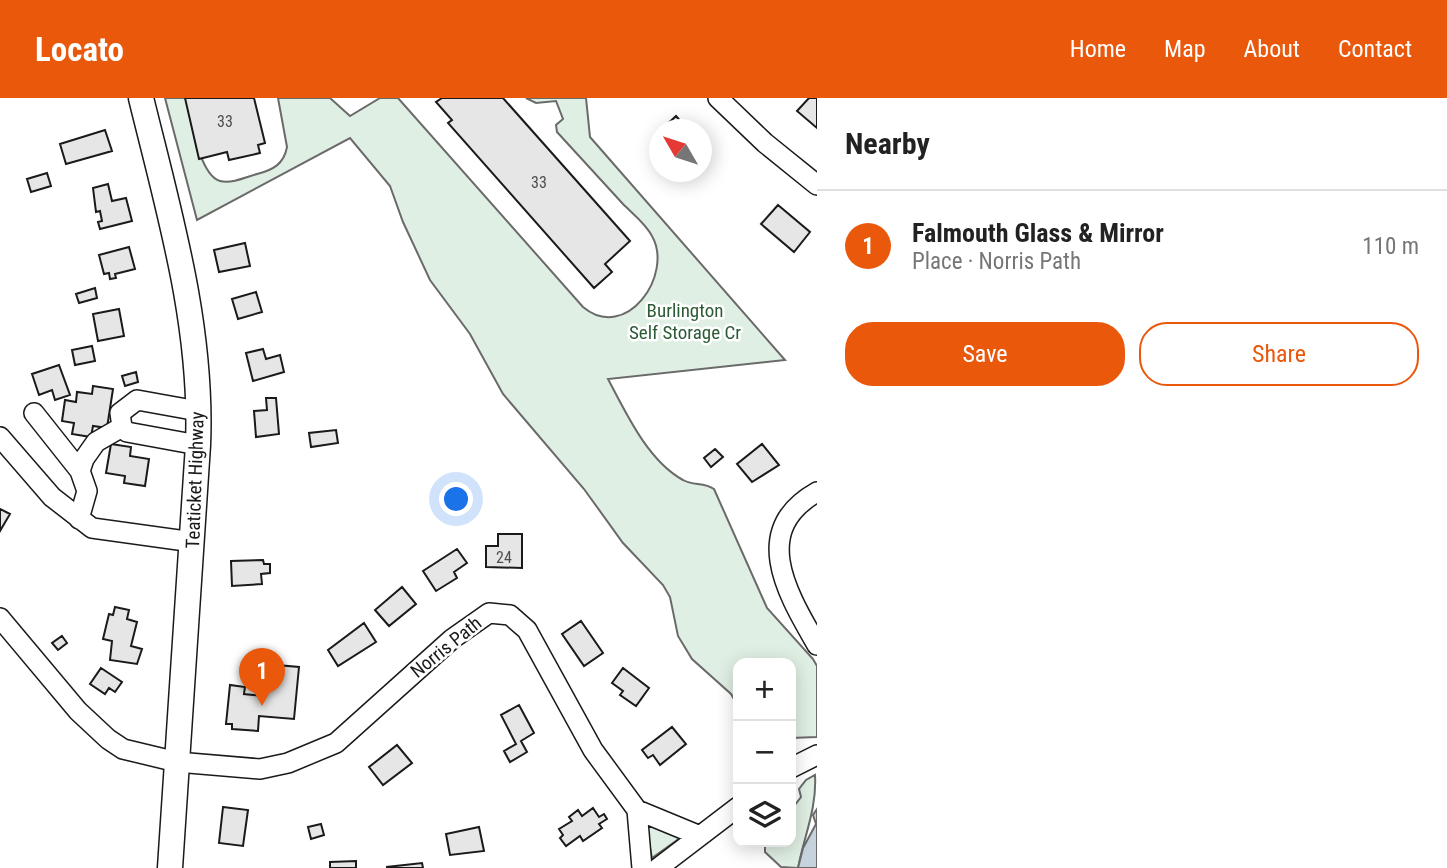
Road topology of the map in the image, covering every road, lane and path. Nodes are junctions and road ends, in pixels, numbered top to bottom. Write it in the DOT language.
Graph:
graph roads {
  1 [pos="141,98"];
  2 [pos="718,98"];
  3 [pos="817,185"];
  4 [pos="198,411"];
  5 [pos="34,413"];
  6 [pos="122,428"];
  7 [pos="0,438"];
  8 [pos="198,445"];
  9 [pos="80,471"];
  10 [pos="817,492"];
  11 [pos="79,519"];
  12 [pos="193,542"];
  13 [pos="0,618"];
  14 [pos="817,645"];
  15 [pos="817,755"];
  16 [pos="177,762"];
  17 [pos="796,766"];
  18 [pos="637,810"];
  19 [pos="733,811"];
  20 [pos="700,836"];
  21 [pos="170,868"];
  22 [pos="642,868"];
  23 [pos="658,868"];
  1 -- 4 [label="main road, Teaticket Highway"];
  2 -- 3 [label="street"];
  4 -- 6 [label="street"];
  4 -- 8 [label="main road, Teaticket Highway"];
  5 -- 9 [label="street"];
  6 -- 8 [label="street"];
  6 -- 9 [label="street"];
  7 -- 11 [label="street"];
  8 -- 12 [label="main road, Teaticket Highway"];
  9 -- 11 [label="street"];
  10 -- 14 [label="street"];
  11 -- 12 [label="street"];
  12 -- 16 [label="main road, Teaticket Highway"];
  13 -- 16 [label="street, Norris Path"];
  15 -- 17 [label="street"];
  16 -- 18 [label="street, Norris Path"];
  16 -- 21 [label="main road, Teaticket Highway"];
  18 -- 20 [label="street"];
  18 -- 22 [label="street, Norris Path"];
  19 -- 20 [label="street"];
  20 -- 23 [label="street"];
}
